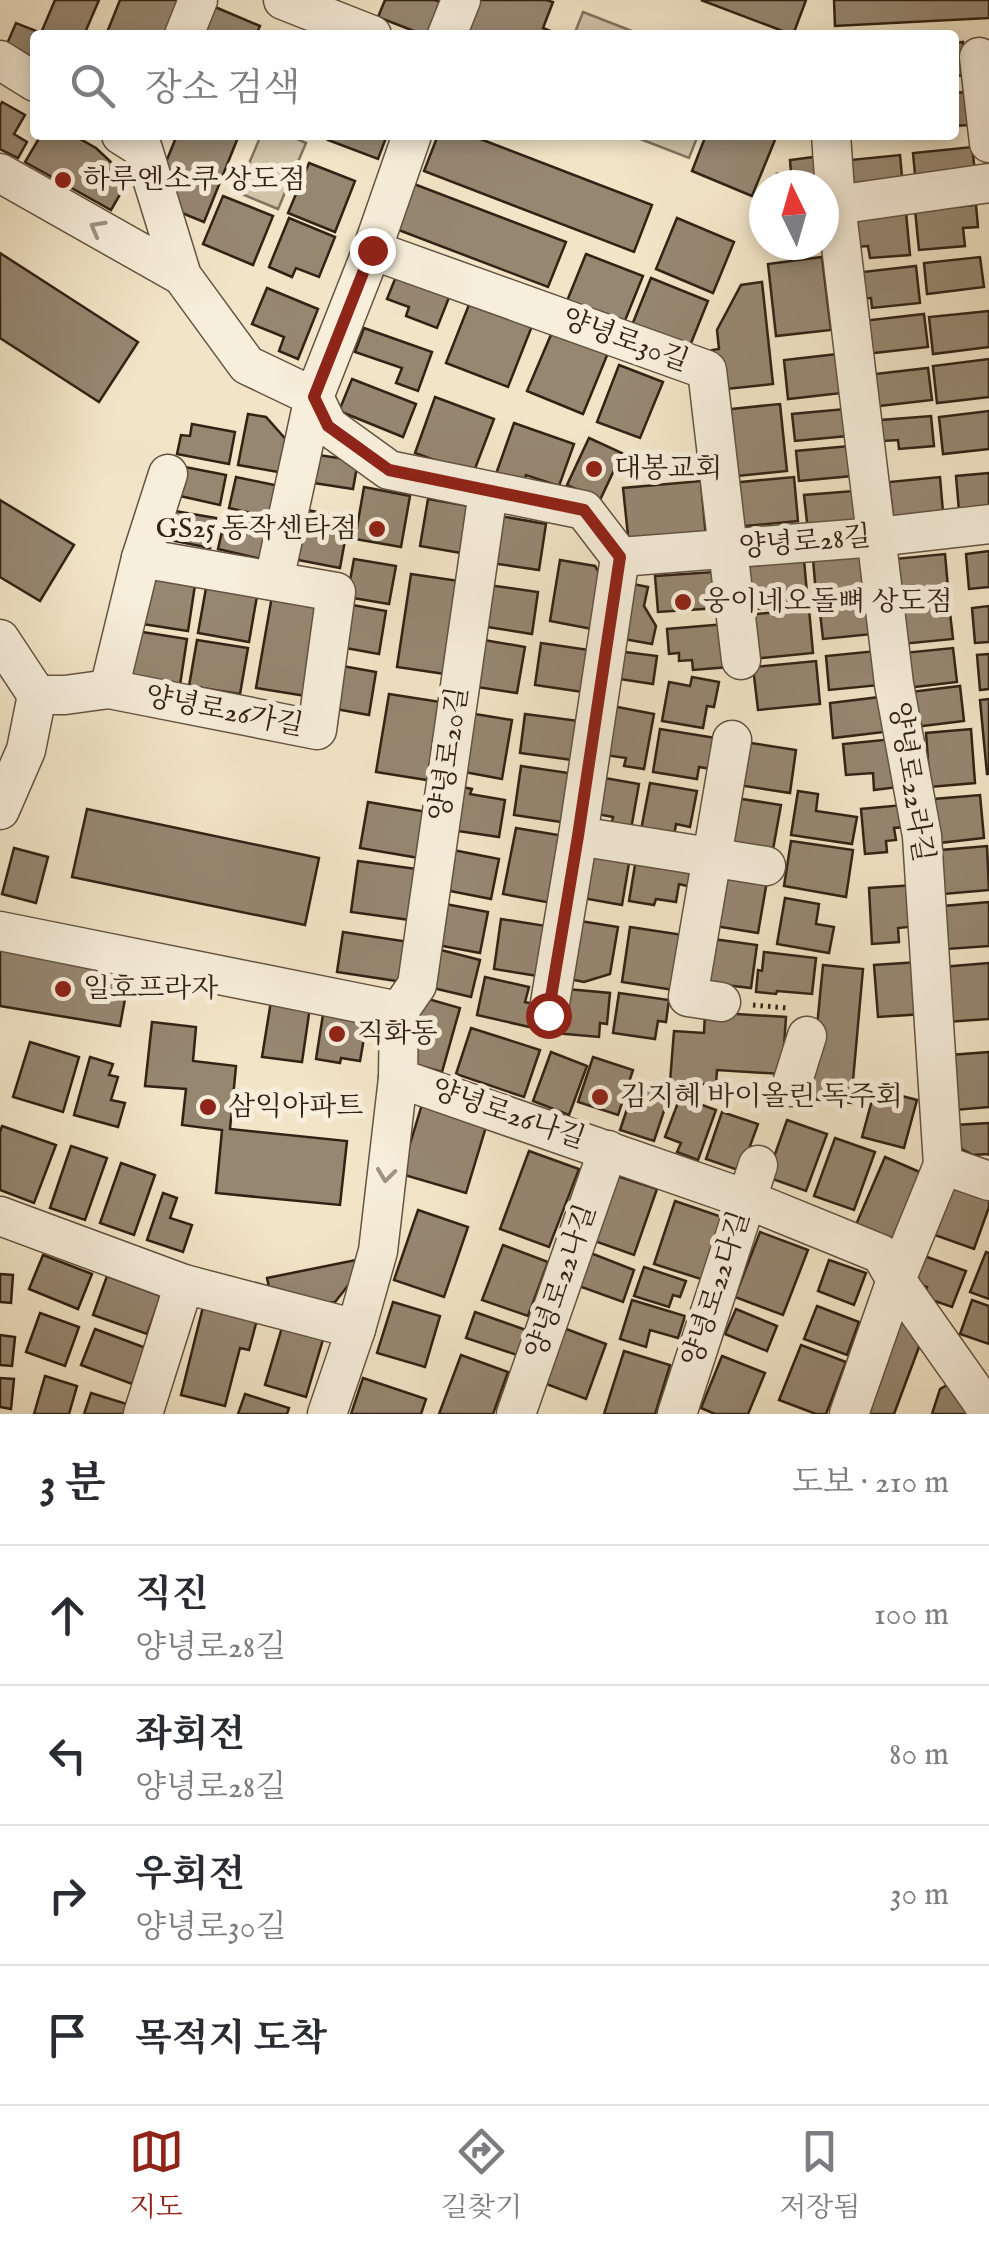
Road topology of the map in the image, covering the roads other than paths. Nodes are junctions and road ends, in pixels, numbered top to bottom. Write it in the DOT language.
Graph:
graph roads {
  1 [pos="198,0"];
  2 [pos="283,0"];
  3 [pos="460,0"];
  4 [pos="186,30"];
  5 [pos="359,30"];
  6 [pos="449,30"];
  7 [pos="979,57"];
  8 [pos="0,60"];
  9 [pos="30,79"];
  10 [pos="137,140"];
  11 [pos="410,140"];
  12 [pos="831,140"];
  13 [pos="989,143"];
  14 [pos="834,170"];
  15 [pos="0,173"];
  16 [pos="989,183"];
  17 [pos="839,205"];
  18 [pos="839,229"];
  19 [pos="372,250"];
  20 [pos="182,276"];
  21 [pos="314,397"];
  22 [pos="168,474"];
  23 [pos="488,492"];
  24 [pos="989,524"];
  25 [pos="877,537"];
  26 [pos="728,550"];
  27 [pos="620,557"];
  28 [pos="141,558"];
  29 [pos="274,580"];
  30 [pos="0,638"];
  31 [pos="741,660"];
  32 [pos="108,689"];
  33 [pos="36,694"];
  34 [pos="732,740"];
  35 [pos="0,810"];
  36 [pos="578,836"];
  37 [pos="711,857"];
  38 [pos="766,866"];
  39 [pos="0,931"];
  40 [pos="721,1002"];
  41 [pos="398,1011"];
  42 [pos="548,1015"];
  43 [pos="807,1036"];
  44 [pos="398,1078"];
  45 [pos="791,1087"];
  46 [pos="608,1150"];
  47 [pos="943,1166"];
  48 [pos="752,1182"];
  49 [pos="989,1182"];
  50 [pos="0,1216"];
  51 [pos="896,1280"];
  52 [pos="184,1284"];
  53 [pos="356,1328"];
  54 [pos="989,1412"];
  55 [pos="143,1414"];
  56 [pos="327,1414"];
  57 [pos="516,1414"];
  58 [pos="677,1414"];
  59 [pos="849,1414"];
  1 -- 4 [label="street"];
  2 -- 5 [label="street"];
  3 -- 6 [label="street"];
  7 -- 13 [label="street"];
  8 -- 9 [label="street"];
  10 -- 20 [label="street"];
  11 -- 19 [label="street"];
  12 -- 14 [label="street, 양녕로22라길"];
  20 -- 15 [label="street, one-way"];
  16 -- 17 [label="street"];
  18 -- 25 [label="street, 양녕로22라길"];
  19 -- 21 [label="street"];
  19 -- 26 [label="street, 양녕로30길"];
  20 -- 21 [label="street"];
  21 -- 23 [label="street"];
  21 -- 29 [label="street"];
  22 -- 28 [label="street"];
  23 -- 27 [label="street"];
  23 -- 41 [label="street, 양녕로20길"];
  24 -- 25 [label="street, 양녕로28길"];
  25 -- 26 [label="street, 양녕로28길"];
  25 -- 47 [label="street, 양녕로22라길"];
  26 -- 27 [label="street, 양녕로28길"];
  26 -- 31 [label="street"];
  27 -- 36 [label="street"];
  28 -- 29 [label="street, 양녕로26가길"];
  28 -- 32 [label="street, 양녕로26가길"];
  29 -- 32 [label="street, 양녕로26가길"];
  30 -- 33 [label="street"];
  32 -- 33 [label="street, 양녕로26가길"];
  33 -- 35 [label="street"];
  34 -- 37 [label="street"];
  36 -- 37 [label="street"];
  36 -- 42 [label="street"];
  37 -- 38 [label="street"];
  37 -- 40 [label="street"];
  39 -- 41 [label="street"];
  41 -- 44 [label="street, 양녕로26나길"];
  43 -- 45 [label="street"];
  44 -- 46 [label="street, 양녕로26나길"];
  44 -- 53 [label="street, one-way"];
  46 -- 48 [label="street, 양녕로26나길"];
  46 -- 57 [label="street, 양녕로22나길"];
  47 -- 49 [label="street"];
  47 -- 51 [label="street, 양녕로22라길"];
  48 -- 51 [label="street, 양녕로26나길"];
  48 -- 58 [label="street, 양녕로22다길"];
  50 -- 52 [label="street"];
  51 -- 54 [label="street, 양녕로26나길"];
  51 -- 59 [label="street, 양녕로22라길"];
  52 -- 53 [label="street"];
  52 -- 55 [label="street"];
  53 -- 56 [label="street"];
}
